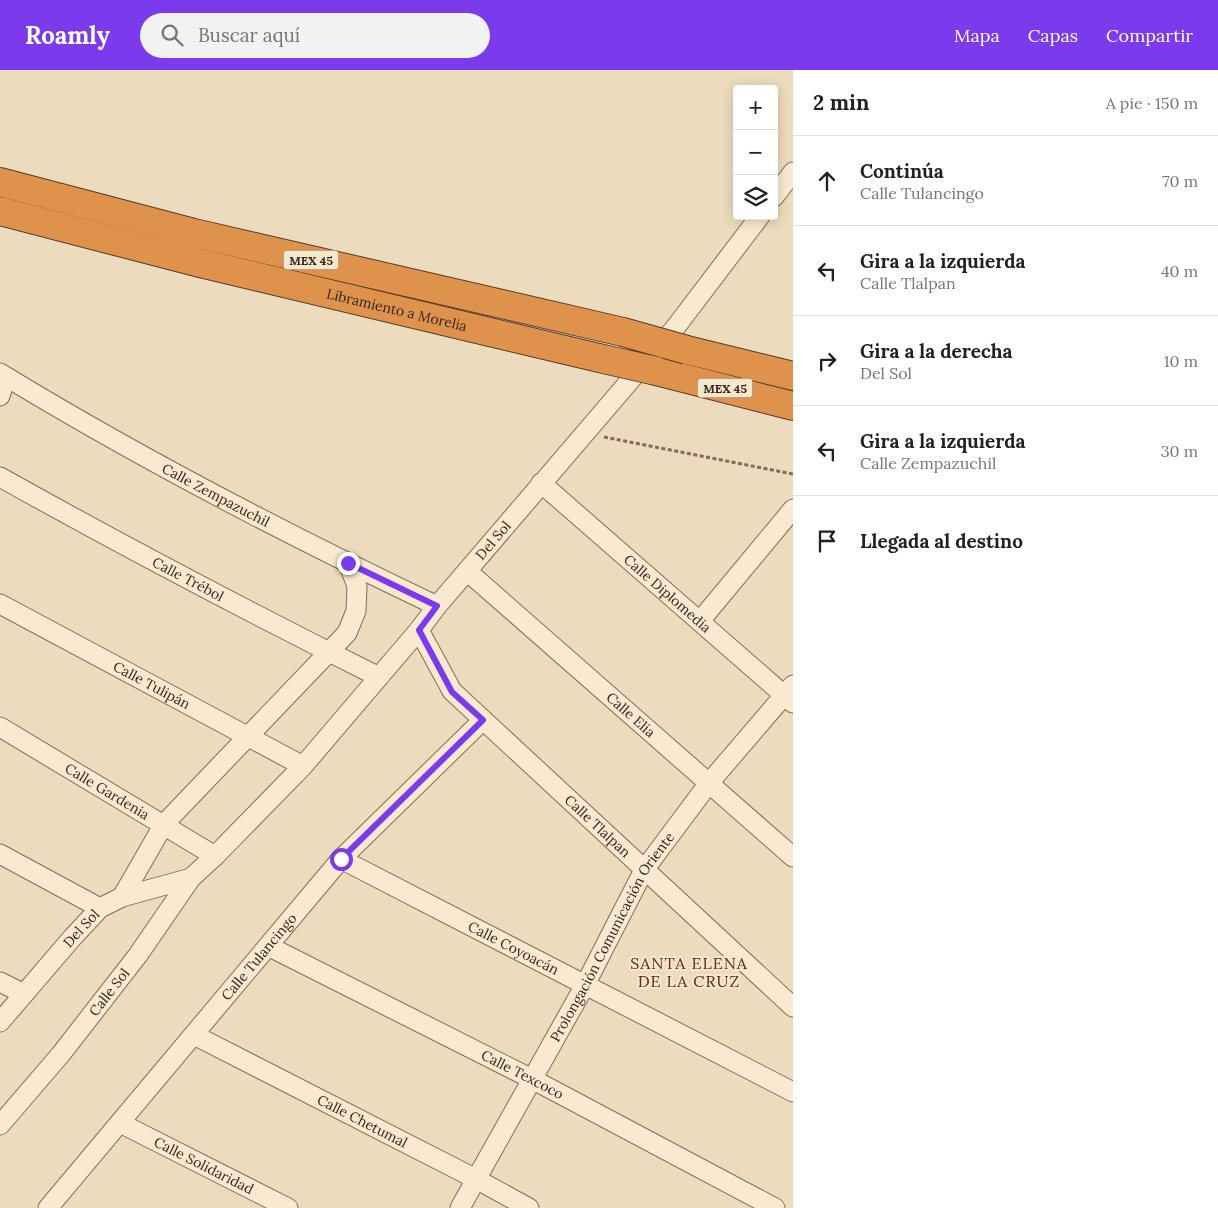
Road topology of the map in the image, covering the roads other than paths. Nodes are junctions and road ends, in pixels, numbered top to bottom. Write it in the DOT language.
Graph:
graph roads {
  1 [pos="793,172"];
  2 [pos="0,182"];
  3 [pos="778,192"];
  4 [pos="0,210"];
  5 [pos="757,220"];
  6 [pos="3,375"];
  7 [pos="793,376"];
  8 [pos="0,396"];
  9 [pos="793,406"];
  10 [pos="0,477"];
  11 [pos="542,483"];
  12 [pos="793,509"];
  13 [pos="348,563"];
  14 [pos="468,571"];
  15 [pos="0,604"];
  16 [pos="437,606"];
  17 [pos="700,622"];
  18 [pos="419,630"];
  19 [pos="330,652"];
  20 [pos="379,677"];
  21 [pos="790,694"];
  22 [pos="483,720"];
  23 [pos="0,727"];
  24 [pos="247,736"];
  25 [pos="303,766"];
  26 [pos="709,783"];
  27 [pos="164,824"];
  28 [pos="0,854"];
  29 [pos="215,856"];
  30 [pos="793,857"];
  31 [pos="341,859"];
  32 [pos="644,870"];
  33 [pos="191,878"];
  34 [pos="122,896"];
  35 [pos="100,908"];
  36 [pos="268,946"];
  37 [pos="0,982"];
  38 [pos="585,985"];
  39 [pos="24,994"];
  40 [pos="793,1007"];
  41 [pos="0,1022"];
  42 [pos="194,1035"];
  43 [pos="532,1079"];
  44 [pos="793,1092"];
  45 [pos="120,1123"];
  46 [pos="0,1125"];
  47 [pos="476,1179"];
  48 [pos="50,1208"];
  49 [pos="288,1208"];
  50 [pos="460,1208"];
  51 [pos="529,1208"];
  52 [pos="775,1208"];
  1 -- 3 [label="street"];
  2 -- 7 [label="highway, MEX 45, bridge"];
  4 -- 9 [label="highway, Libramiento a Morelia / MEX 45, bridge"];
  5 -- 11 [label="street, Del Sol"];
  6 -- 8 [label="street"];
  6 -- 13 [label="street, Calle Zempazuchil"];
  10 -- 19 [label="street, Calle Trébol"];
  11 -- 14 [label="street, Del Sol"];
  11 -- 17 [label="street, Calle Diplomedia"];
  12 -- 17 [label="street"];
  13 -- 16 [label="street, Calle Zempazuchil"];
  13 -- 19 [label="street"];
  14 -- 16 [label="street, Del Sol"];
  14 -- 26 [label="street, Calle Elia"];
  15 -- 24 [label="street, Calle Tulipán"];
  16 -- 18 [label="street, Del Sol"];
  17 -- 21 [label="street, Calle Diplomedia"];
  18 -- 20 [label="street, Del Sol"];
  18 -- 22 [label="street, Calle Tlalpan"];
  19 -- 20 [label="street, Calle Trébol"];
  19 -- 24 [label="street"];
  20 -- 25 [label="street, Del Sol"];
  21 -- 26 [label="street, Prolongación Comunicación Oriente"];
  22 -- 31 [label="street, Calle Tulancingo"];
  22 -- 32 [label="street, Calle Tlalpan"];
  23 -- 27 [label="street, Calle Gardenia"];
  24 -- 25 [label="street, Calle Tulipán"];
  24 -- 27 [label="street"];
  25 -- 29 [label="street, Del Sol"];
  26 -- 30 [label="street, Calle Elia"];
  26 -- 32 [label="street, Prolongación Comunicación Oriente"];
  27 -- 29 [label="street, Calle Gardenia"];
  27 -- 34 [label="street"];
  28 -- 35 [label="street"];
  29 -- 33 [label="street, Calle Sol"];
  31 -- 36 [label="street, Calle Tulancingo"];
  31 -- 38 [label="street, Calle Coyoacán"];
  32 -- 38 [label="street, Prolongación Comunicación Oriente"];
  32 -- 40 [label="street, Calle Tlalpan"];
  33 -- 34 [label="street, Del Sol"];
  33 -- 46 [label="street, Calle Sol"];
  34 -- 35 [label="street, Del Sol"];
  35 -- 39 [label="street, Del Sol"];
  36 -- 42 [label="street, Calle Tulancingo"];
  36 -- 43 [label="street, Calle Texcoco"];
  37 -- 39 [label="street"];
  38 -- 43 [label="street, Prolongación Comunicación Oriente"];
  38 -- 44 [label="street, Calle Coyoacán"];
  39 -- 41 [label="street, Del Sol"];
  42 -- 45 [label="street, Calle Tulancingo"];
  42 -- 47 [label="street, Calle Chetumal"];
  43 -- 47 [label="street, Prolongación Comunicación Oriente"];
  43 -- 52 [label="street, Calle Texcoco"];
  45 -- 48 [label="street, Calle Tulancingo"];
  45 -- 49 [label="street, Calle Solidaridad"];
  47 -- 50 [label="street, Prolongación Comunicación Oriente"];
  47 -- 51 [label="street, Calle Chetumal"];
}
